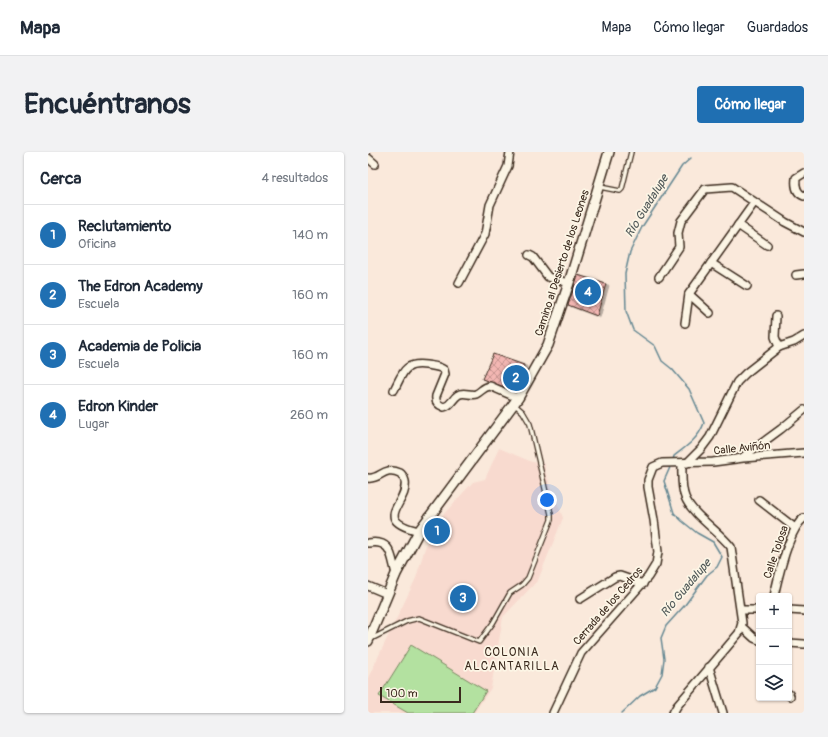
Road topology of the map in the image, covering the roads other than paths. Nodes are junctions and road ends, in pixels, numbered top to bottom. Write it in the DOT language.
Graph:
graph roads {
  1 [pos="510,152"];
  2 [pos="609,152"];
  3 [pos="631,152"];
  4 [pos="368,158"];
  5 [pos="375,164"];
  6 [pos="804,173"];
  7 [pos="598,186"];
  8 [pos="804,196"];
  9 [pos="754,203"];
  10 [pos="738,225"];
  11 [pos="804,232"];
  12 [pos="767,245"];
  13 [pos="529,255"];
  14 [pos="711,263"];
  15 [pos="659,277"];
  16 [pos="569,282"];
  17 [pos="459,283"];
  18 [pos="747,286"];
  19 [pos="689,294"];
  20 [pos="710,313"];
  21 [pos="776,316"];
  22 [pos="685,323"];
  23 [pos="804,336"];
  24 [pos="779,347"];
  25 [pos="394,390"];
  26 [pos="516,401"];
  27 [pos="804,410"];
  28 [pos="804,453"];
  29 [pos="743,458"];
  30 [pos="683,463"];
  31 [pos="368,478"];
  32 [pos="759,500"];
  33 [pos="804,518"];
  34 [pos="795,528"];
  35 [pos="419,532"];
  36 [pos="368,543"];
  37 [pos="396,574"];
  38 [pos="642,584"];
  39 [pos="368,586"];
  40 [pos="775,593"];
  41 [pos="387,594"];
  42 [pos="580,599"];
  43 [pos="741,610"];
  44 [pos="756,610"];
  45 [pos="792,610"];
  46 [pos="804,611"];
  47 [pos="742,627"];
  48 [pos="756,639"];
  49 [pos="368,641"];
  50 [pos="792,643"];
  51 [pos="804,644"];
  52 [pos="709,668"];
  53 [pos="553,713"];
  54 [pos="672,713"];
  55 [pos="723,713"];
  1 -- 17 [label="street"];
  2 -- 7 [label="main road, Camino al Desierto de los Leones"];
  3 -- 7 [label="lane"];
  4 -- 5 [label="street"];
  6 -- 8 [label="street"];
  7 -- 16 [label="main road, Camino al Desierto de los Leones"];
  9 -- 10 [label="street"];
  9 -- 11 [label="street"];
  9 -- 15 [label="street"];
  10 -- 12 [label="street"];
  10 -- 14 [label="street"];
  13 -- 16 [label="street"];
  14 -- 18 [label="street"];
  14 -- 19 [label="street"];
  16 -- 26 [label="main road, Camino al Desierto de los Leones"];
  19 -- 20 [label="street"];
  19 -- 22 [label="street"];
  21 -- 24 [label="street"];
  23 -- 24 [label="street"];
  24 -- 30 [label="street"];
  25 -- 26 [label="street"];
  26 -- 35 [label="main road, Camino al Desierto de los Leones"];
  26 -- 49 [label="lane"];
  27 -- 29 [label="street"];
  28 -- 29 [label="street, Calle Aviñón"];
  29 -- 30 [label="street, Calle Aviñón"];
  30 -- 38 [label="street, Cerrada de los Cedros"];
  30 -- 43 [label="street"];
  31 -- 35 [label="street"];
  32 -- 34 [label="street"];
  33 -- 34 [label="street, Calle Tolosa"];
  34 -- 40 [label="street, Calle Tolosa"];
  35 -- 37 [label="main road, Camino al Desierto de los Leones"];
  36 -- 37 [label="street"];
  37 -- 41 [label="main road, Camino al Desierto de los Leones"];
  38 -- 42 [label="street"];
  38 -- 53 [label="street, Cerrada de los Cedros"];
  39 -- 41 [label="street"];
  41 -- 49 [label="main road, Camino al Desierto de los Leones"];
  43 -- 44 [label="street"];
  43 -- 47 [label="street"];
  45 -- 46 [label="street"];
  47 -- 48 [label="street"];
  47 -- 52 [label="street"];
  50 -- 51 [label="street"];
  52 -- 54 [label="street"];
  52 -- 55 [label="street"];
}
